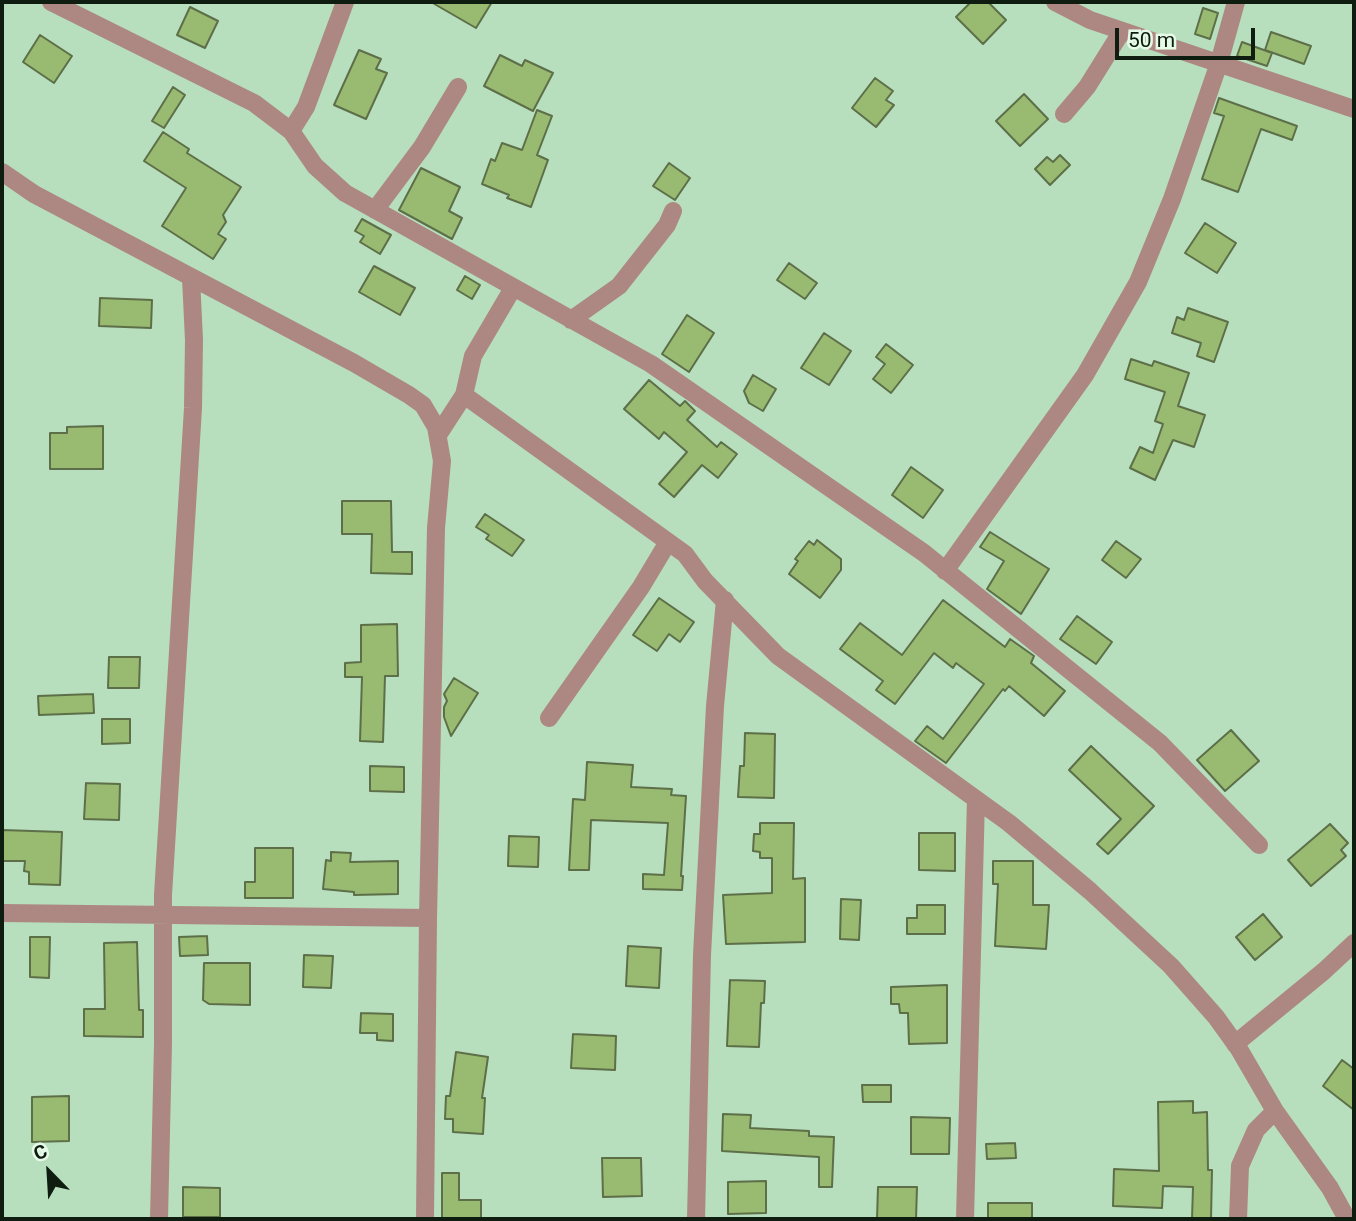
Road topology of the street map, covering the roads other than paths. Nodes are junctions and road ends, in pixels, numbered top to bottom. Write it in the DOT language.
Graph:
graph roads {
  1 [pos="51,2"];
  2 [pos="345,2"];
  3 [pos="1055,2"];
  4 [pos="1236,2"];
  5 [pos="1122,31"];
  6 [pos="1219,63"];
  7 [pos="458,87"];
  8 [pos="1354,109"];
  9 [pos="1064,114"];
  10 [pos="291,131"];
  11 [pos="2,172"];
  12 [pos="375,210"];
  13 [pos="673,211"];
  14 [pos="191,278"];
  15 [pos="513,288"];
  16 [pos="571,320"];
  17 [pos="464,395"];
  18 [pos="439,435"];
  19 [pos="668,542"];
  20 [pos="945,571"];
  21 [pos="725,600"];
  22 [pos="550,718"];
  23 [pos="976,799"];
  24 [pos="1259,845"];
  25 [pos="2,913"];
  26 [pos="163,916"];
  27 [pos="428,918"];
  28 [pos="1354,943"];
  29 [pos="1235,1044"];
  30 [pos="1275,1111"];
  31 [pos="159,1219"];
  32 [pos="425,1219"];
  33 [pos="696,1219"];
  34 [pos="964,1219"];
  35 [pos="1238,1219"];
  36 [pos="1348,1219"];
  1 -- 10 [label="street"];
  2 -- 10 [label="street"];
  3 -- 5 [label="street"];
  4 -- 6 [label="street"];
  5 -- 6 [label="street"];
  5 -- 9 [label="street"];
  6 -- 8 [label="street"];
  6 -- 20 [label="street"];
  7 -- 12 [label="street"];
  10 -- 12 [label="street"];
  11 -- 14 [label="street"];
  12 -- 15 [label="street"];
  13 -- 16 [label="street"];
  14 -- 18 [label="street"];
  14 -- 26 [label="street"];
  15 -- 16 [label="street"];
  15 -- 17 [label="street"];
  16 -- 20 [label="street"];
  17 -- 18 [label="street"];
  17 -- 19 [label="street"];
  18 -- 27 [label="street"];
  19 -- 21 [label="street"];
  19 -- 22 [label="street"];
  20 -- 24 [label="street"];
  21 -- 23 [label="street"];
  21 -- 33 [label="street"];
  23 -- 29 [label="street"];
  23 -- 34 [label="street"];
  25 -- 26 [label="street"];
  26 -- 27 [label="street"];
  26 -- 31 [label="street"];
  27 -- 32 [label="street"];
  28 -- 29 [label="street"];
  29 -- 30 [label="street"];
  30 -- 35 [label="street"];
  30 -- 36 [label="street"];
}
